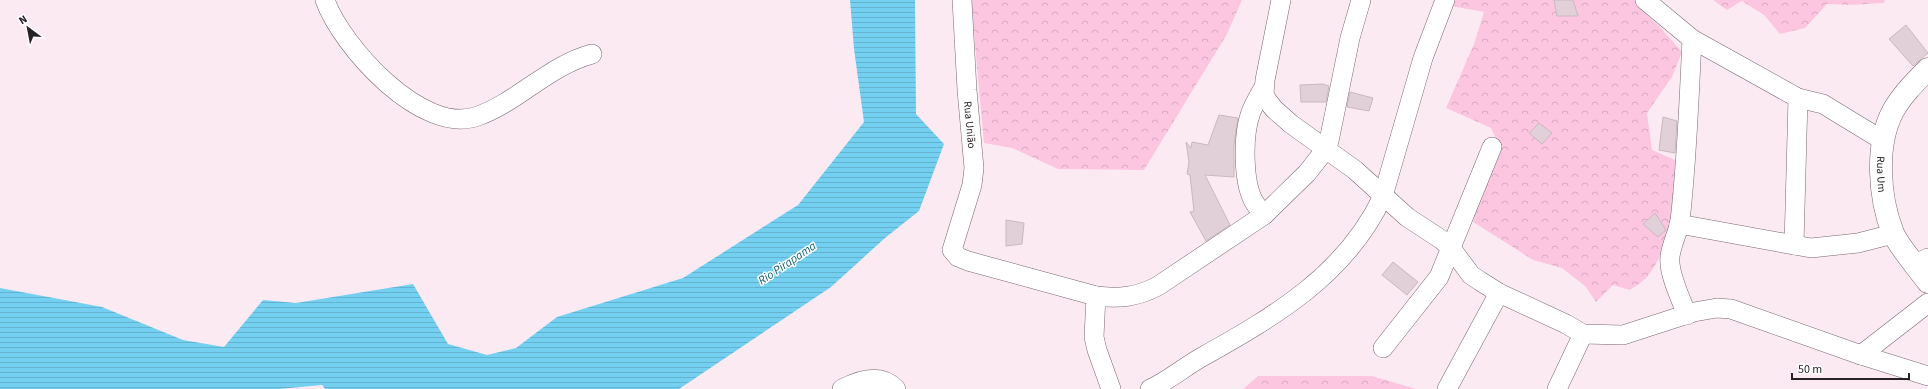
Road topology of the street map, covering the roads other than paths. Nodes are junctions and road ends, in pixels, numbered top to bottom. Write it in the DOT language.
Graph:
graph roads {
  1 [pos="325,0"];
  2 [pos="962,0"];
  3 [pos="1282,0"];
  4 [pos="1361,0"];
  5 [pos="1445,0"];
  6 [pos="1645,0"];
  7 [pos="1692,39"];
  8 [pos="592,54"];
  9 [pos="1928,69"];
  10 [pos="1264,87"];
  11 [pos="1798,98"];
  12 [pos="1882,140"];
  13 [pos="1492,147"];
  14 [pos="1326,150"];
  15 [pos="1383,196"];
  16 [pos="1264,216"];
  17 [pos="1679,224"];
  18 [pos="1893,234"];
  19 [pos="1794,245"];
  20 [pos="1451,248"];
  21 [pos="1922,261"];
  22 [pos="1928,282"];
  23 [pos="1499,293"];
  24 [pos="1096,296"];
  25 [pos="1928,303"];
  26 [pos="1687,315"];
  27 [pos="1583,334"];
  28 [pos="1383,348"];
  29 [pos="1861,355"];
  30 [pos="1928,376"];
  31 [pos="842,389"];
  32 [pos="896,389"];
  33 [pos="1111,389"];
  34 [pos="1150,389"];
  35 [pos="1447,389"];
  36 [pos="1557,389"];
  1 -- 8 [label="street"];
  2 -- 24 [label="street, Rua União"];
  3 -- 10 [label="street"];
  4 -- 14 [label="street"];
  5 -- 15 [label="street"];
  6 -- 7 [label="street"];
  7 -- 11 [label="street"];
  7 -- 17 [label="street"];
  9 -- 12 [label="street, Rua Um"];
  10 -- 14 [label="street"];
  10 -- 16 [label="street"];
  11 -- 12 [label="street"];
  11 -- 19 [label="street"];
  12 -- 18 [label="street, Rua Um"];
  13 -- 20 [label="street"];
  14 -- 15 [label="street"];
  14 -- 16 [label="street"];
  15 -- 20 [label="street"];
  15 -- 34 [label="street"];
  16 -- 24 [label="street"];
  17 -- 19 [label="street"];
  17 -- 26 [label="street"];
  18 -- 19 [label="street"];
  18 -- 21 [label="street, Rua Um"];
  20 -- 23 [label="street"];
  20 -- 28 [label="street"];
  21 -- 22 [label="street, Rua Um"];
  23 -- 27 [label="street"];
  23 -- 35 [label="street"];
  24 -- 33 [label="street"];
  25 -- 29 [label="street"];
  26 -- 27 [label="street"];
  26 -- 29 [label="street"];
  27 -- 36 [label="street"];
  29 -- 30 [label="street"];
  31 -- 32 [label="street"];
}
